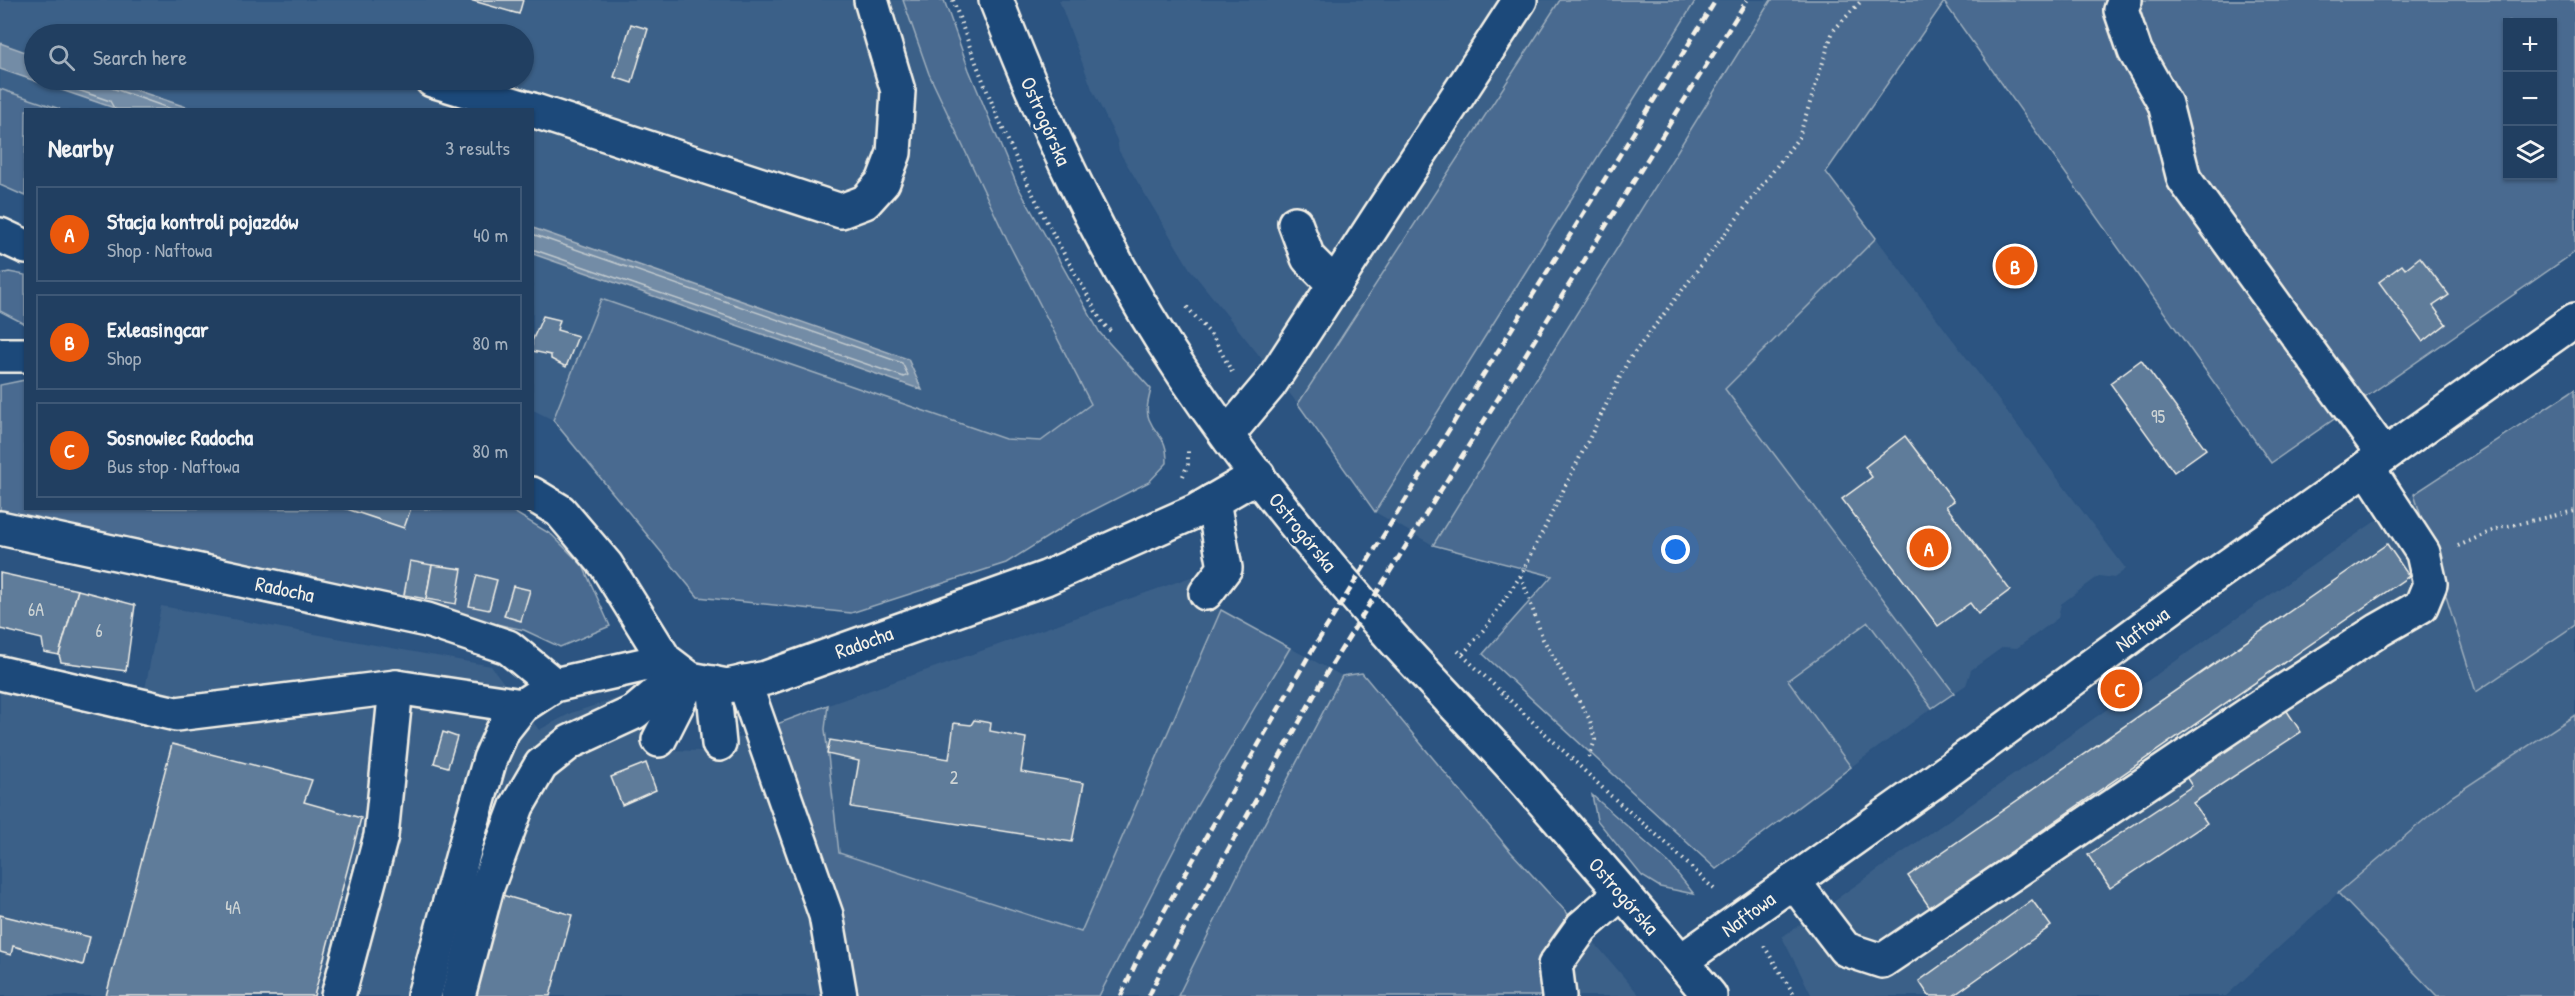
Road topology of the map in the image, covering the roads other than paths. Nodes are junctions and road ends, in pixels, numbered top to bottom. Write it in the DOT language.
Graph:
graph roads {
  1 [pos="870,0"];
  2 [pos="996,0"];
  3 [pos="1520,0"];
  4 [pos="2125,0"];
  5 [pos="465,90"];
  6 [pos="525,108"];
  7 [pos="534,111"];
  8 [pos="1295,223"];
  9 [pos="0,235"];
  10 [pos="24,246"];
  11 [pos="1335,285"];
  12 [pos="2575,320"];
  13 [pos="0,355"];
  14 [pos="24,355"];
  15 [pos="1227,435"];
  16 [pos="2375,461"];
  17 [pos="1258,475"];
  18 [pos="534,495"];
  19 [pos="1213,501"];
  20 [pos="0,528"];
  21 [pos="1206,593"];
  22 [pos="0,673"];
  23 [pos="699,676"];
  24 [pos="554,685"];
  25 [pos="396,687"];
  26 [pos="522,706"];
  27 [pos="659,740"];
  28 [pos="718,744"];
  29 [pos="1793,881"];
  30 [pos="1621,893"];
  31 [pos="1681,961"];
  32 [pos="338,996"];
  33 [pos="424,996"];
  34 [pos="458,996"];
  35 [pos="840,996"];
  36 [pos="1559,996"];
  37 [pos="1710,996"];
  1 -- 7 [label="street"];
  2 -- 15 [label="street, Ostrogórska"];
  3 -- 11 [label="street"];
  4 -- 16 [label="street"];
  5 -- 6 [label="street"];
  8 -- 11 [label="street"];
  9 -- 10 [label="street"];
  11 -- 15 [label="street"];
  12 -- 16 [label="street, Naftowa"];
  13 -- 14 [label="street"];
  15 -- 17 [label="street, Ostrogórska"];
  16 -- 29 [label="street, Naftowa"];
  16 -- 29 [label="street"];
  17 -- 19 [label="street, Radocha"];
  17 -- 30 [label="street, Ostrogórska"];
  18 -- 23 [label="street"];
  19 -- 21 [label="street"];
  19 -- 23 [label="street, Radocha"];
  20 -- 24 [label="street, Radocha"];
  22 -- 25 [label="street"];
  23 -- 24 [label="street, Radocha"];
  23 -- 27 [label="street"];
  23 -- 28 [label="street"];
  23 -- 34 [label="street"];
  23 -- 35 [label="street"];
  24 -- 26 [label="street"];
  25 -- 26 [label="street"];
  25 -- 32 [label="street"];
  26 -- 33 [label="street"];
  29 -- 31 [label="street, Naftowa"];
  30 -- 31 [label="street, Ostrogórska"];
  30 -- 36 [label="street"];
  31 -- 37 [label="street, Ostrogórska"];
}
